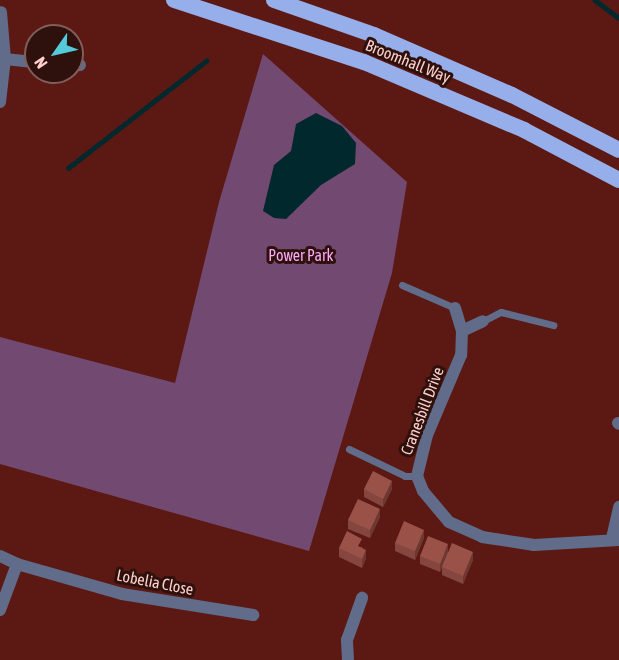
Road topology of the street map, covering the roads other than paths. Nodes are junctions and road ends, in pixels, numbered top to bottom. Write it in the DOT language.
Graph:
graph roads {
  1 [pos="174,0"];
  2 [pos="274,0"];
  3 [pos="1,12"];
  4 [pos="5,59"];
  5 [pos="24,61"];
  6 [pos="0,102"];
  7 [pos="619,150"];
  8 [pos="619,180"];
  9 [pos="402,285"];
  10 [pos="455,308"];
  11 [pos="483,321"];
  12 [pos="553,325"];
  13 [pos="462,331"];
  14 [pos="349,449"];
  15 [pos="417,476"];
  16 [pos="619,507"];
  17 [pos="616,539"];
  18 [pos="0,556"];
  19 [pos="17,564"];
  20 [pos="362,598"];
  21 [pos="0,610"];
  22 [pos="253,615"];
  23 [pos="348,660"];
  1 -- 8 [label="highway, Broomhall Way"];
  2 -- 7 [label="highway, Broomhall Way"];
  3 -- 4 [label="street"];
  4 -- 5 [label="street"];
  4 -- 6 [label="street"];
  9 -- 10 [label="lane"];
  10 -- 13 [label="street, Cranesbill Drive"];
  11 -- 12 [label="lane"];
  11 -- 13 [label="street"];
  13 -- 15 [label="street, Cranesbill Drive"];
  14 -- 15 [label="lane"];
  15 -- 17 [label="street, Cranesbill Drive"];
  16 -- 17 [label="street"];
  18 -- 19 [label="street, Lobelia Close"];
  19 -- 21 [label="street"];
  19 -- 22 [label="street, Lobelia Close"];
  20 -- 23 [label="street"];
}
